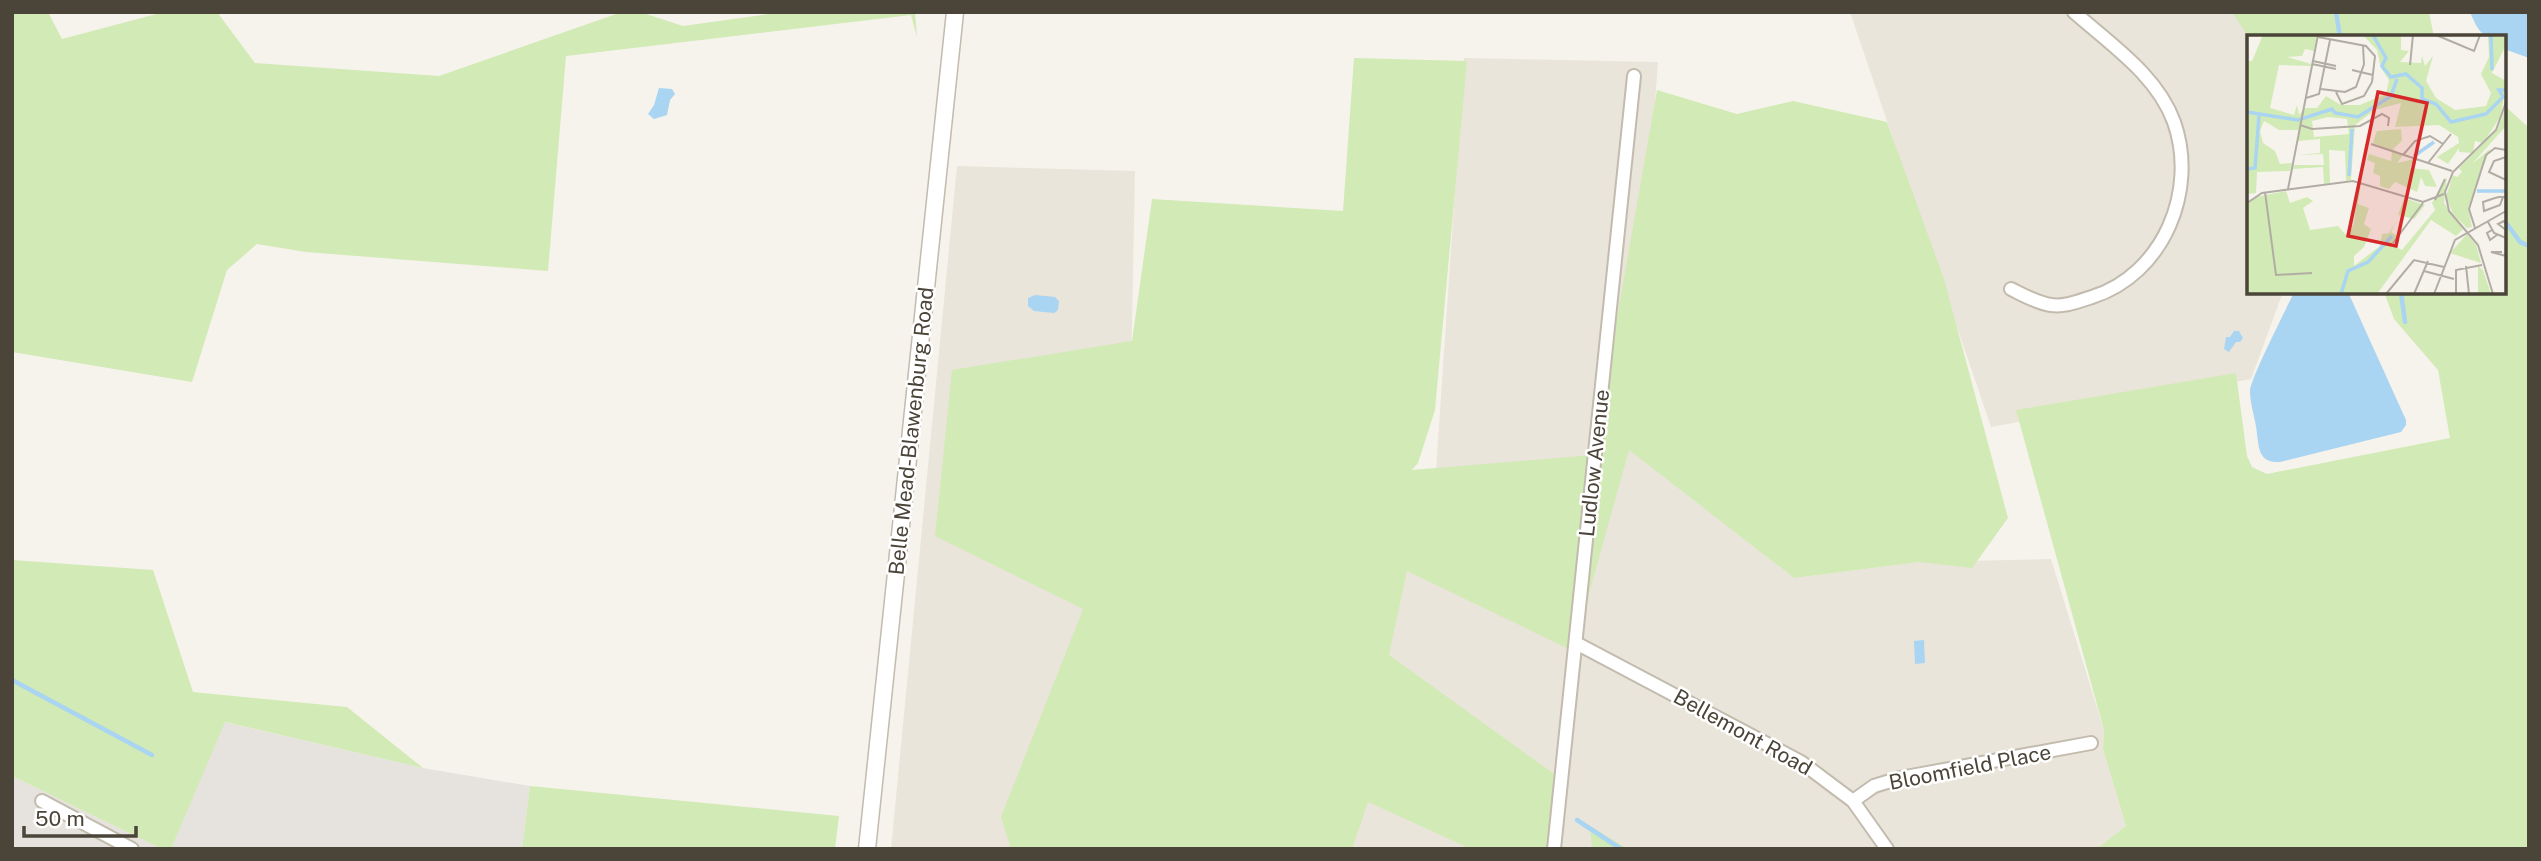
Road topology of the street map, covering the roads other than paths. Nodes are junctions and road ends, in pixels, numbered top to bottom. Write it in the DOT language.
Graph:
graph roads {
  1 [pos="955,12"];
  2 [pos="2074,12"];
  3 [pos="1634,76"];
  4 [pos="2011,289"];
  5 [pos="1576,643"];
  6 [pos="2091,743"];
  7 [pos="1853,801"];
  8 [pos="42,802"];
  9 [pos="132,849"];
  10 [pos="867,849"];
  11 [pos="1553,849"];
  12 [pos="1887,849"];
  1 -- 10 [label="street, Belle Mead-Blawenburg Road"];
  2 -- 4 [label="street"];
  3 -- 5 [label="street, Ludlow Avenue"];
  5 -- 7 [label="street, Bellemont Road"];
  5 -- 11 [label="street, Ludlow Avenue"];
  6 -- 7 [label="street, Bloomfield Place"];
  7 -- 12 [label="street, Bellemont Road"];
  8 -- 9 [label="street"];
}
